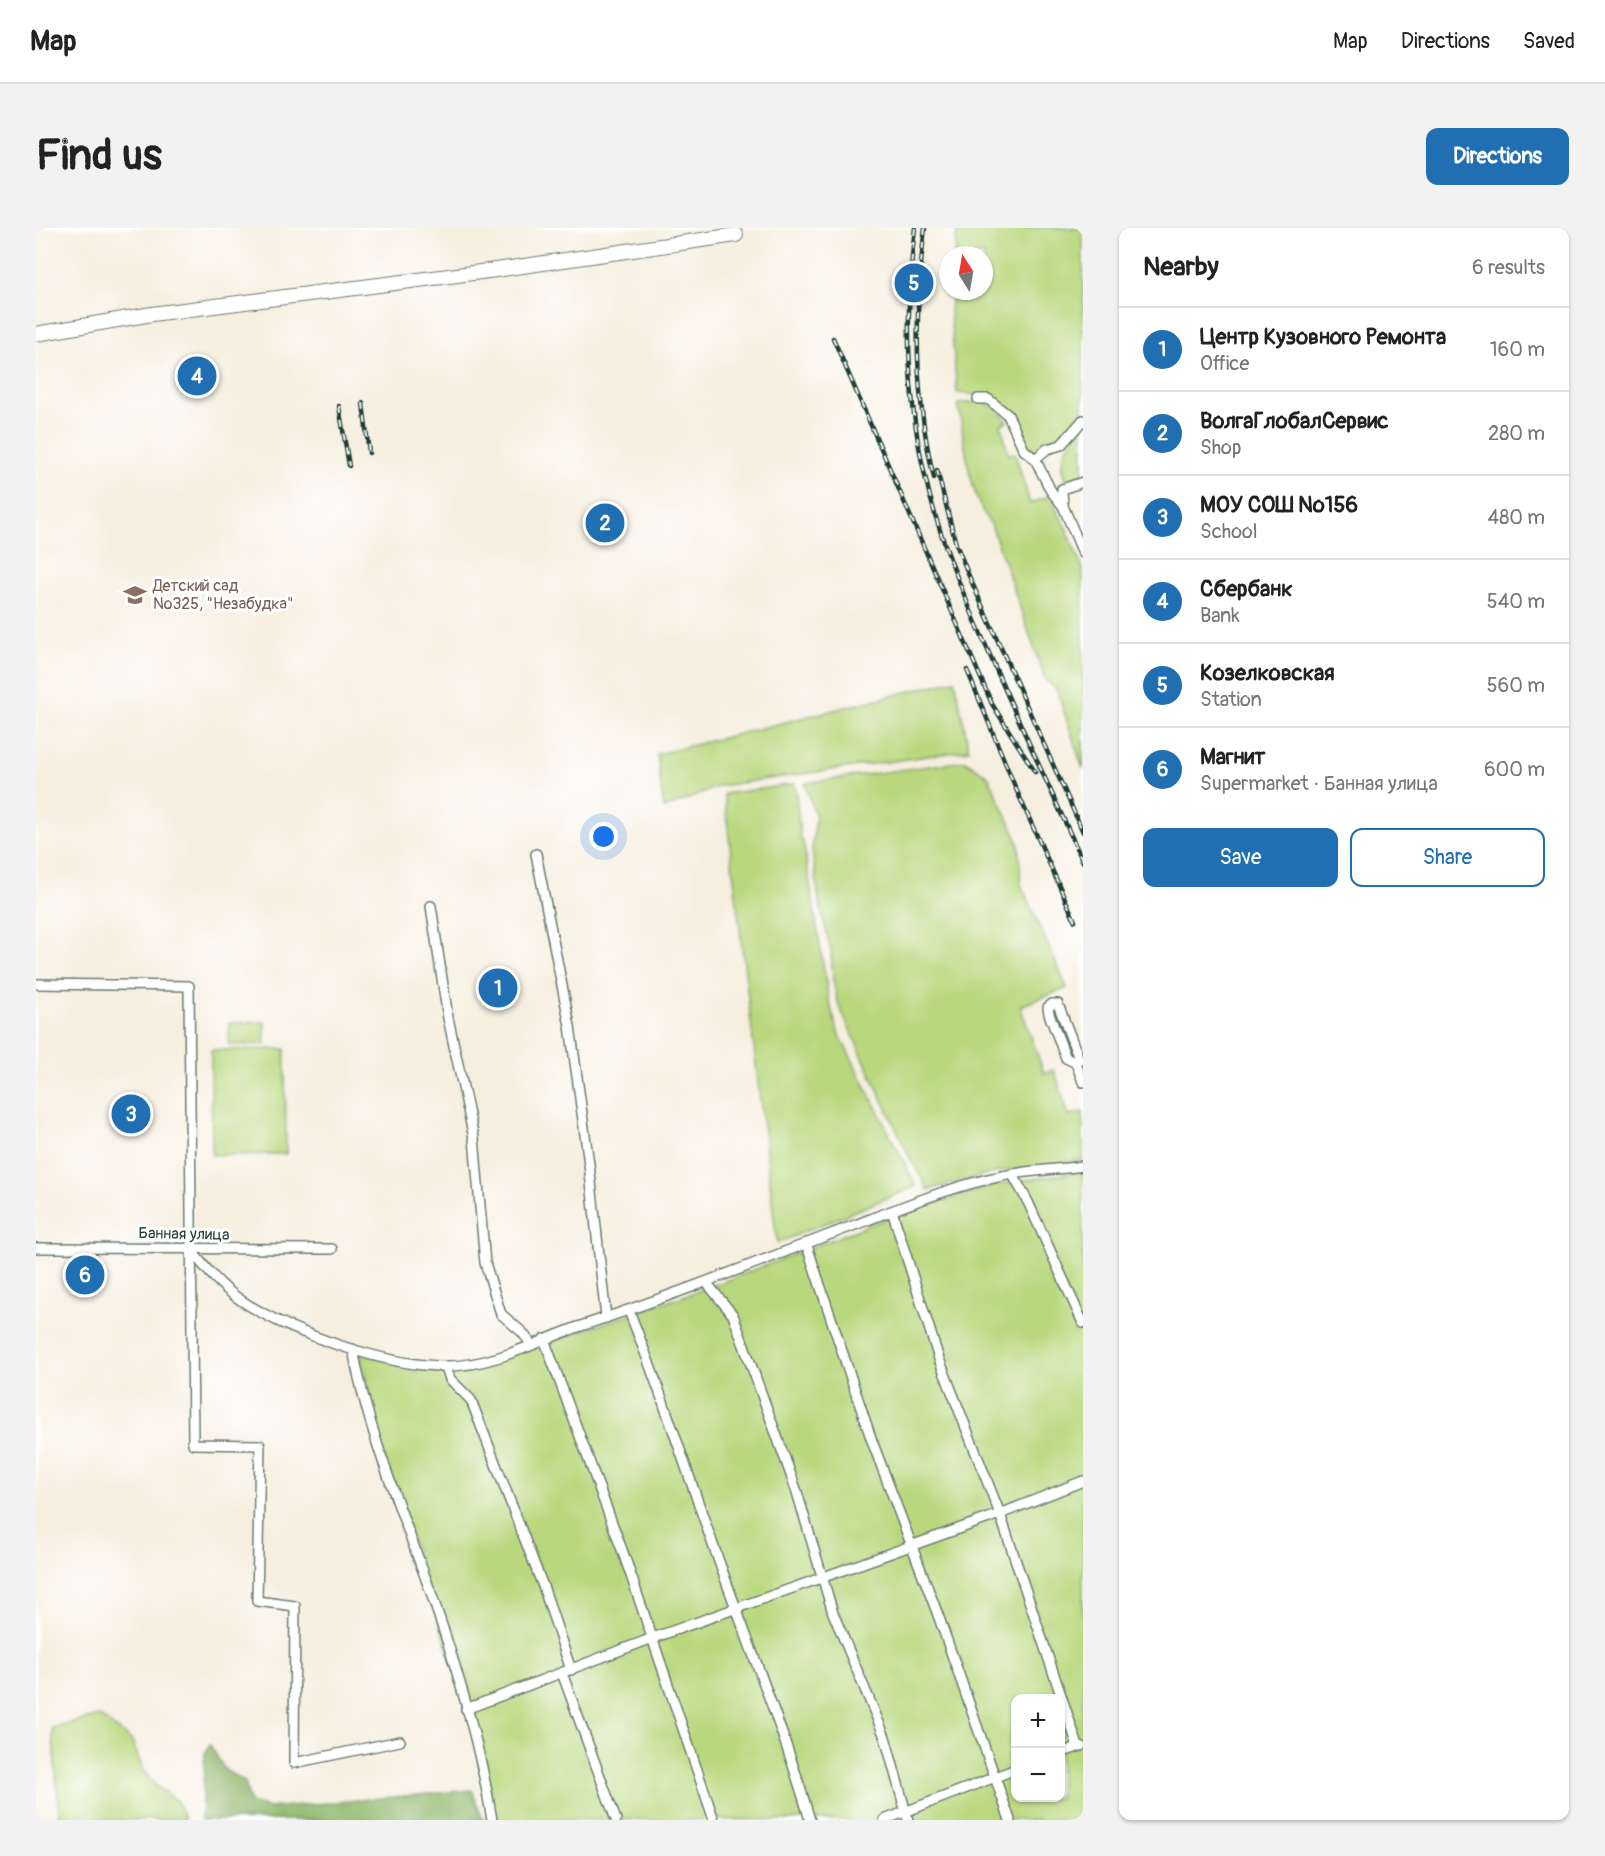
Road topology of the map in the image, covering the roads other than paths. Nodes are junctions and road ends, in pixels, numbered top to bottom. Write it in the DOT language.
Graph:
graph roads {
  1 [pos="736,235"];
  2 [pos="36,334"];
  3 [pos="978,399"];
  4 [pos="1083,420"];
  5 [pos="1035,459"];
  6 [pos="1083,482"];
  7 [pos="1063,506"];
  8 [pos="1083,554"];
  9 [pos="536,854"];
  10 [pos="431,906"];
  11 [pos="36,984"];
  12 [pos="1076,1064"];
  13 [pos="1083,1082"];
  14 [pos="1083,1167"];
  15 [pos="1013,1175"];
  16 [pos="891,1211"];
  17 [pos="806,1243"];
  18 [pos="36,1248"];
  19 [pos="332,1249"];
  20 [pos="191,1250"];
  21 [pos="706,1282"];
  22 [pos="629,1311"];
  23 [pos="606,1318"];
  24 [pos="1083,1323"];
  25 [pos="544,1338"];
  26 [pos="531,1344"];
  27 [pos="352,1349"];
  28 [pos="446,1366"];
  29 [pos="1083,1481"];
  30 [pos="1000,1514"];
  31 [pos="912,1544"];
  32 [pos="823,1577"];
  33 [pos="736,1608"];
  34 [pos="650,1639"];
  35 [pos="567,1671"];
  36 [pos="466,1709"];
  37 [pos="400,1741"];
  38 [pos="1080,1746"];
  39 [pos="1065,1751"];
  40 [pos="1011,1771"];
  41 [pos="994,1777"];
  42 [pos="907,1817"];
  43 [pos="492,1820"];
  44 [pos="616,1820"];
  45 [pos="714,1820"];
  46 [pos="810,1820"];
  47 [pos="884,1820"];
  48 [pos="1010,1820"];
  1 -- 2 [label="street"];
  3 -- 5 [label="street"];
  4 -- 5 [label="street"];
  5 -- 7 [label="street"];
  6 -- 7 [label="street"];
  7 -- 8 [label="street"];
  9 -- 23 [label="street"];
  10 -- 26 [label="street"];
  11 -- 20 [label="street"];
  12 -- 12 [label="street"];
  12 -- 13 [label="street"];
  14 -- 15 [label="street"];
  15 -- 16 [label="street"];
  15 -- 24 [label="street"];
  16 -- 17 [label="street"];
  16 -- 30 [label="street"];
  17 -- 21 [label="street"];
  17 -- 31 [label="street"];
  18 -- 20 [label="street, Банная улица"];
  19 -- 20 [label="street, Банная улица"];
  20 -- 27 [label="street"];
  20 -- 37 [label="street"];
  21 -- 22 [label="street"];
  21 -- 32 [label="street"];
  22 -- 23 [label="street"];
  22 -- 33 [label="street"];
  23 -- 25 [label="street"];
  25 -- 26 [label="street"];
  25 -- 34 [label="street"];
  26 -- 28 [label="street"];
  27 -- 28 [label="street"];
  27 -- 36 [label="street"];
  28 -- 35 [label="street"];
  29 -- 30 [label="street"];
  30 -- 31 [label="street"];
  30 -- 38 [label="street"];
  31 -- 32 [label="street"];
  31 -- 41 [label="street"];
  32 -- 33 [label="street"];
  32 -- 42 [label="street"];
  33 -- 34 [label="street"];
  33 -- 46 [label="street"];
  34 -- 35 [label="street"];
  34 -- 45 [label="street"];
  35 -- 36 [label="street"];
  35 -- 44 [label="street"];
  36 -- 43 [label="street"];
  38 -- 39 [label="street"];
  40 -- 41 [label="street"];
  41 -- 42 [label="street"];
  41 -- 48 [label="street"];
  42 -- 47 [label="street"];
}
